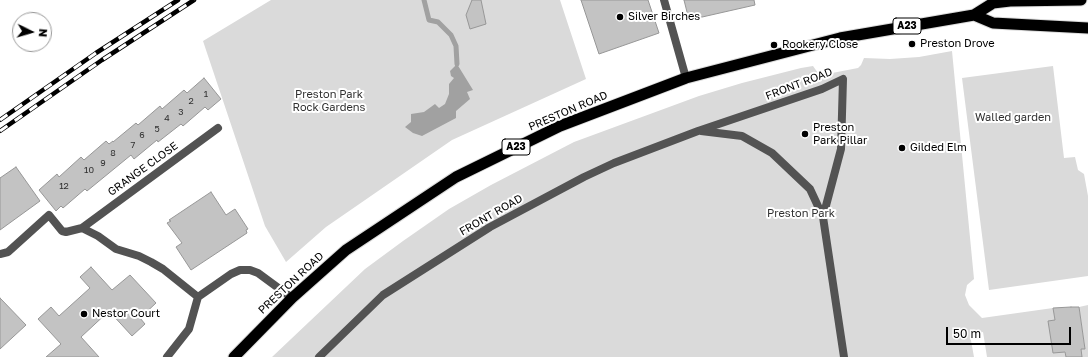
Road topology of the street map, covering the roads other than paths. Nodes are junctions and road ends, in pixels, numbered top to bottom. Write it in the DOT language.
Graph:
graph roads {
  1 [pos="664,0"];
  2 [pos="1080,0"];
  3 [pos="974,15"];
  4 [pos="1088,28"];
  5 [pos="686,78"];
  6 [pos="218,128"];
  7 [pos="698,131"];
  8 [pos="823,217"];
  9 [pos="82,228"];
  10 [pos="0,254"];
  11 [pos="198,297"];
  12 [pos="292,298"];
  13 [pos="167,357"];
  14 [pos="234,357"];
  15 [pos="320,357"];
  16 [pos="844,357"];
  1 -- 5 [label="street"];
  2 -- 3 [label="highway, PRESTON ROAD / A23"];
  3 -- 4 [label="highway"];
  3 -- 5 [label="highway, PRESTON ROAD / A23"];
  5 -- 12 [label="highway, PRESTON ROAD / A23"];
  6 -- 9 [label="street, GRANGE CLOSE"];
  7 -- 8 [label="street, FRONT ROAD"];
  7 -- 8 [label="street, FRONT ROAD"];
  7 -- 15 [label="street, FRONT ROAD"];
  8 -- 16 [label="street, FRONT ROAD"];
  9 -- 10 [label="street, GRANGE CLOSE"];
  9 -- 11 [label="street"];
  11 -- 12 [label="street"];
  11 -- 13 [label="street"];
  12 -- 14 [label="highway, PRESTON ROAD / A23"];
}
